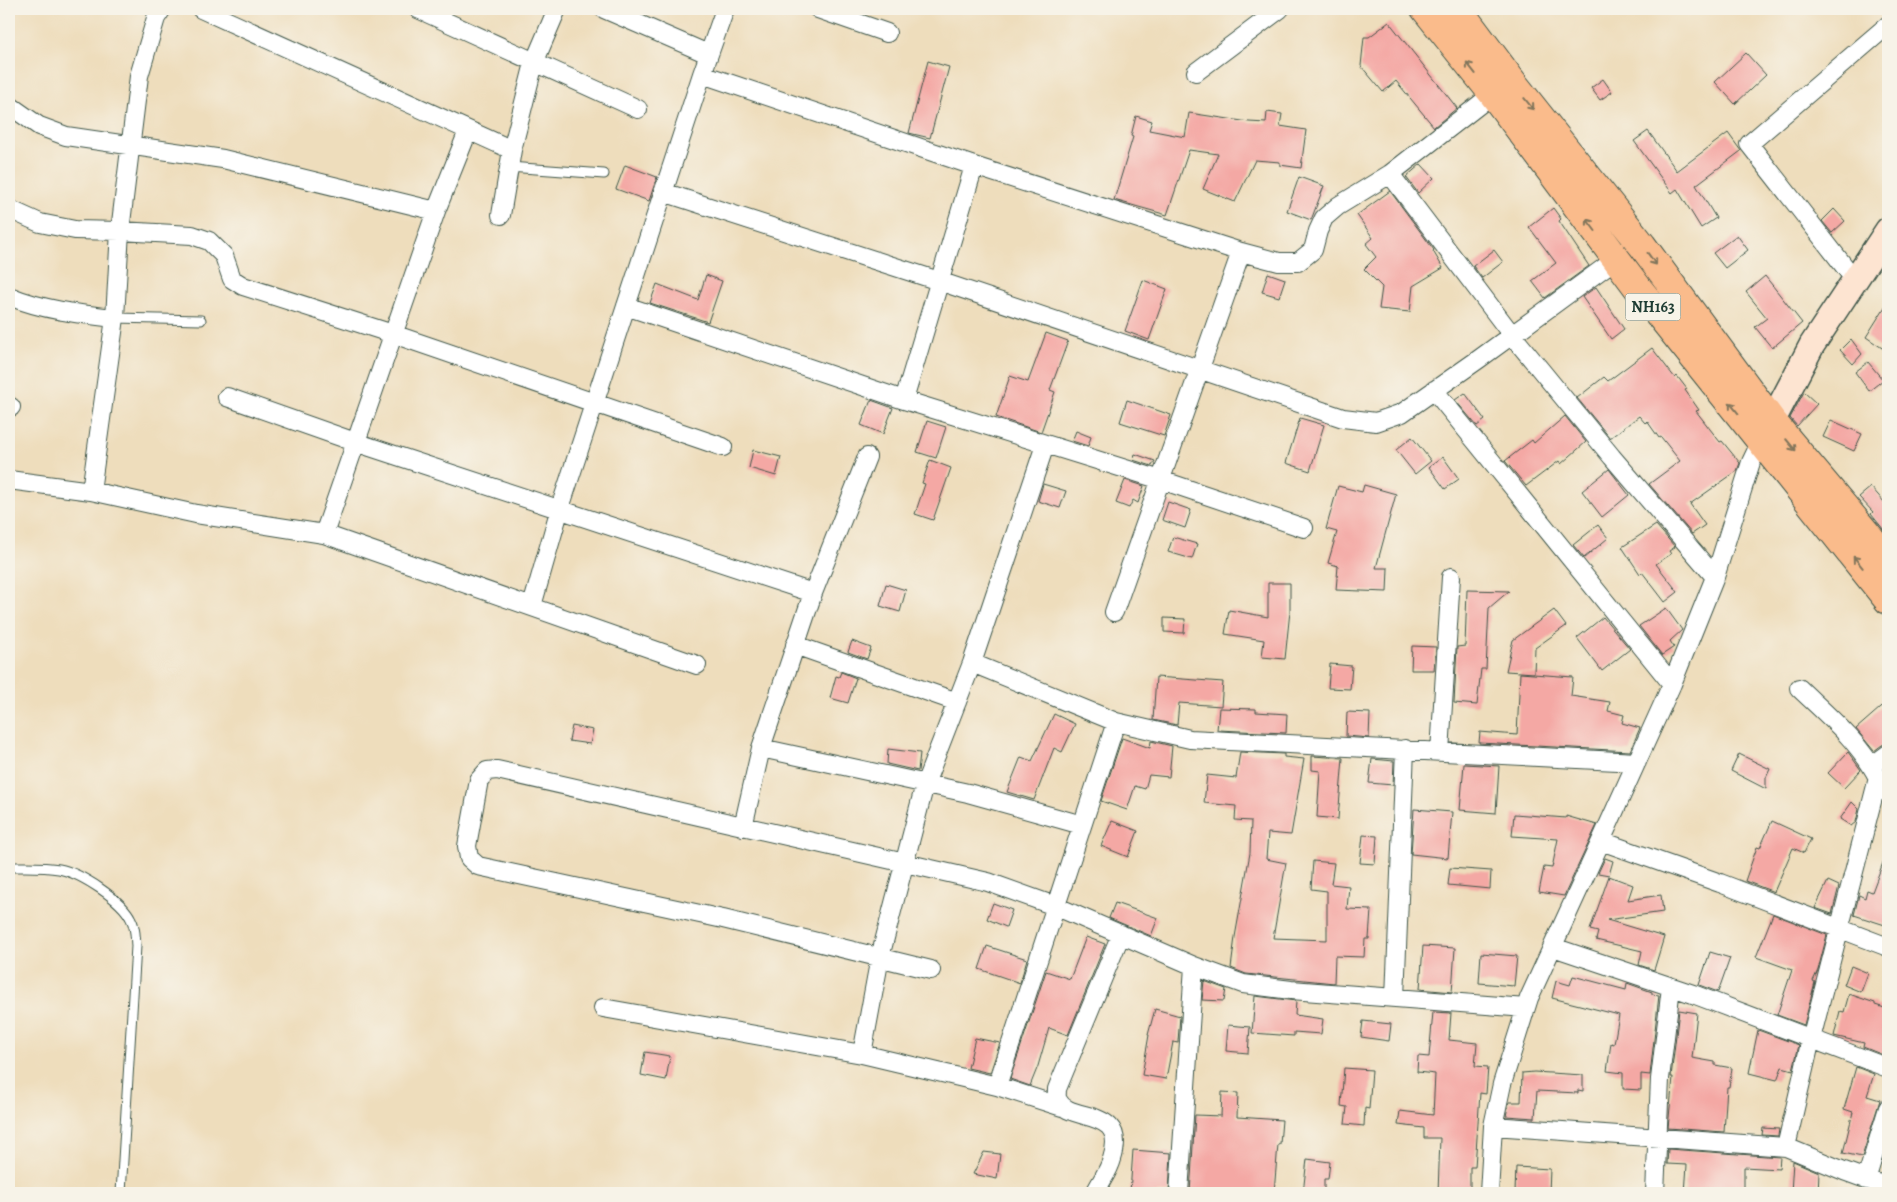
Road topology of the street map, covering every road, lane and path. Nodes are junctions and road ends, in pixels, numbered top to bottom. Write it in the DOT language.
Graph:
graph roads {
  1 [pos="162,9"];
  2 [pos="201,9"];
  3 [pos="418,9"];
  4 [pos="557,9"];
  5 [pos="604,9"];
  6 [pos="725,9"];
  7 [pos="818,9"];
  8 [pos="1280,9"];
  9 [pos="1425,9"];
  10 [pos="1458,9"];
  11 [pos="1888,25"];
  12 [pos="887,33"];
  13 [pos="708,54"];
  14 [pos="534,63"];
  15 [pos="1196,72"];
  16 [pos="702,74"];
  17 [pos="1492,94"];
  18 [pos="9,105"];
  19 [pos="638,109"];
  20 [pos="468,131"];
  21 [pos="130,146"];
  22 [pos="510,159"];
  23 [pos="974,166"];
  24 [pos="604,174"];
  25 [pos="1390,174"];
  26 [pos="663,192"];
  27 [pos="9,209"];
  28 [pos="436,211"];
  29 [pos="501,216"];
  30 [pos="1888,230"];
  31 [pos="120,231"];
  32 [pos="1241,252"];
  33 [pos="1616,258"];
  34 [pos="1855,280"];
  35 [pos="939,281"];
  36 [pos="9,296"];
  37 [pos="626,306"];
  38 [pos="115,318"];
  39 [pos="201,320"];
  40 [pos="393,334"];
  41 [pos="1512,335"];
  42 [pos="1201,369"];
  43 [pos="1434,390"];
  44 [pos="227,396"];
  45 [pos="904,400"];
  46 [pos="594,404"];
  47 [pos="1766,431"];
  48 [pos="355,442"];
  49 [pos="1045,445"];
  50 [pos="723,447"];
  51 [pos="867,457"];
  52 [pos="9,480"];
  53 [pos="1161,480"];
  54 [pos="91,491"];
  55 [pos="560,508"];
  56 [pos="1304,528"];
  57 [pos="324,534"];
  58 [pos="1887,554"];
  59 [pos="1451,576"];
  60 [pos="1714,576"];
  61 [pos="812,593"];
  62 [pos="1888,600"];
  63 [pos="532,606"];
  64 [pos="1114,612"];
  65 [pos="795,645"];
  66 [pos="972,663"];
  67 [pos="697,665"];
  68 [pos="1672,684"];
  69 [pos="1799,688"];
  70 [pos="957,702"];
  71 [pos="1116,722"];
  72 [pos="761,748"];
  73 [pos="1405,749"];
  74 [pos="1440,752"];
  75 [pos="1888,754"];
  76 [pos="1638,762"];
  77 [pos="1875,772"];
  78 [pos="925,784"];
  79 [pos="1888,794"];
  80 [pos="1082,825"];
  81 [pos="743,826"];
  82 [pos="1602,842"];
  83 [pos="904,862"];
  84 [pos="9,867"];
  85 [pos="1055,906"];
  86 [pos="1840,928"];
  87 [pos="1120,934"];
  88 [pos="1553,947"];
  89 [pos="1888,947"];
  90 [pos="880,957"];
  91 [pos="1194,966"];
  92 [pos="931,970"];
  93 [pos="1671,987"];
  94 [pos="1395,998"];
  95 [pos="603,1008"];
  96 [pos="1526,1008"];
  97 [pos="1811,1039"];
  98 [pos="862,1054"];
  99 [pos="1888,1068"];
  100 [pos="997,1086"];
  101 [pos="1062,1107"];
  102 [pos="1888,1108"];
  103 [pos="1493,1126"];
  104 [pos="1656,1137"];
  105 [pos="1786,1147"];
  106 [pos="1866,1180"];
  107 [pos="1888,1188"];
  108 [pos="121,1193"];
  109 [pos="1095,1193"];
  110 [pos="1179,1193"];
  111 [pos="1489,1193"];
  112 [pos="1655,1193"];
  1 -- 21 [label="street"];
  2 -- 20 [label="street"];
  3 -- 14 [label="street"];
  4 -- 14 [label="street"];
  5 -- 13 [label="street"];
  6 -- 13 [label="street"];
  7 -- 12 [label="street"];
  8 -- 15 [label="street"];
  17 -- 9 [label="highway, NH163, one-way"];
  10 -- 47 [label="highway, NH163, one-way"];
  11 -- 34 [label="street"];
  13 -- 16 [label="street"];
  14 -- 19 [label="street"];
  14 -- 22 [label="street"];
  16 -- 23 [label="street"];
  16 -- 26 [label="street"];
  17 -- 25 [label="street"];
  33 -- 17 [label="highway, NH163, one-way"];
  18 -- 21 [label="street"];
  20 -- 22 [label="street"];
  20 -- 28 [label="street"];
  21 -- 28 [label="street"];
  21 -- 31 [label="street"];
  22 -- 24 [label="lane"];
  22 -- 29 [label="street"];
  23 -- 32 [label="street"];
  23 -- 35 [label="street"];
  25 -- 32 [label="street"];
  25 -- 41 [label="street"];
  26 -- 35 [label="street"];
  26 -- 37 [label="street"];
  27 -- 31 [label="street"];
  28 -- 40 [label="street"];
  30 -- 34 [label="street"];
  31 -- 38 [label="street"];
  31 -- 40 [label="street"];
  32 -- 42 [label="street"];
  33 -- 41 [label="street"];
  47 -- 33 [label="highway, NH163, one-way"];
  34 -- 47 [label="street"];
  35 -- 42 [label="street"];
  35 -- 45 [label="street"];
  36 -- 38 [label="street"];
  37 -- 45 [label="street"];
  37 -- 46 [label="street"];
  38 -- 39 [label="lane"];
  38 -- 54 [label="street"];
  40 -- 46 [label="street"];
  40 -- 48 [label="street"];
  41 -- 43 [label="street"];
  41 -- 60 [label="street"];
  42 -- 43 [label="street"];
  42 -- 53 [label="street"];
  43 -- 68 [label="street"];
  44 -- 48 [label="street"];
  45 -- 49 [label="street"];
  46 -- 50 [label="street"];
  46 -- 55 [label="street"];
  47 -- 58 [label="highway, NH163, one-way"];
  47 -- 60 [label="street"];
  62 -- 47 [label="highway, NH163, one-way"];
  48 -- 55 [label="street"];
  48 -- 57 [label="street"];
  49 -- 53 [label="street"];
  49 -- 66 [label="street"];
  51 -- 61 [label="street"];
  52 -- 54 [label="street"];
  53 -- 56 [label="street"];
  53 -- 64 [label="street"];
  54 -- 57 [label="street"];
  55 -- 61 [label="street"];
  55 -- 63 [label="street"];
  57 -- 63 [label="street"];
  59 -- 74 [label="street"];
  60 -- 68 [label="street"];
  61 -- 65 [label="street"];
  63 -- 67 [label="street"];
  65 -- 70 [label="street"];
  65 -- 72 [label="street"];
  66 -- 70 [label="street"];
  66 -- 71 [label="street"];
  68 -- 76 [label="street"];
  69 -- 77 [label="street"];
  70 -- 78 [label="street"];
  71 -- 73 [label="street"];
  71 -- 80 [label="street"];
  72 -- 78 [label="street"];
  72 -- 81 [label="street"];
  73 -- 74 [label="street"];
  73 -- 94 [label="street"];
  74 -- 76 [label="street"];
  75 -- 77 [label="street"];
  76 -- 82 [label="street"];
  77 -- 79 [label="street"];
  77 -- 86 [label="street"];
  78 -- 80 [label="street"];
  78 -- 83 [label="street"];
  80 -- 85 [label="street"];
  81 -- 83 [label="street"];
  81 -- 90 [label="street"];
  82 -- 86 [label="street"];
  82 -- 88 [label="street"];
  83 -- 85 [label="street"];
  83 -- 90 [label="street"];
  84 -- 108 [label="lane"];
  85 -- 87 [label="street"];
  85 -- 100 [label="street"];
  86 -- 89 [label="street"];
  86 -- 97 [label="street"];
  87 -- 91 [label="street"];
  87 -- 101 [label="street"];
  88 -- 93 [label="street"];
  88 -- 96 [label="street"];
  90 -- 92 [label="street"];
  90 -- 98 [label="street"];
  91 -- 94 [label="street"];
  91 -- 110 [label="street"];
  93 -- 97 [label="street"];
  93 -- 104 [label="street"];
  94 -- 96 [label="street"];
  95 -- 98 [label="street"];
  96 -- 103 [label="street"];
  97 -- 99 [label="street"];
  97 -- 105 [label="street"];
  98 -- 100 [label="street"];
  100 -- 101 [label="street"];
  101 -- 109 [label="street"];
  102 -- 106 [label="street"];
  103 -- 104 [label="street"];
  103 -- 111 [label="street"];
  104 -- 105 [label="street"];
  104 -- 112 [label="street"];
  105 -- 106 [label="street"];
  106 -- 107 [label="street"];
}
